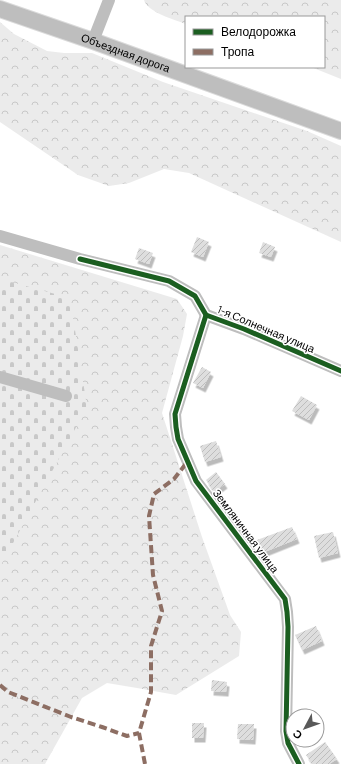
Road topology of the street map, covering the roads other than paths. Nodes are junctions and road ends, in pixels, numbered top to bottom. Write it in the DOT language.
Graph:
graph roads {
  1 [pos="109,0"];
  2 [pos="0,9"];
  3 [pos="93,41"];
  4 [pos="341,131"];
  5 [pos="0,236"];
  6 [pos="206,315"];
  7 [pos="341,371"];
  8 [pos="0,377"];
  9 [pos="66,396"];
  10 [pos="299,764"];
  1 -- 3 [label="street"];
  2 -- 3 [label="main road, Объездная дорога"];
  3 -- 4 [label="main road, Объездная дорога"];
  5 -- 6 [label="street, 1-я Солнечная улица"];
  6 -- 7 [label="street, 1-я Солнечная улица"];
  6 -- 10 [label="street, Земляничная улица"];
  8 -- 9 [label="street"];
}
